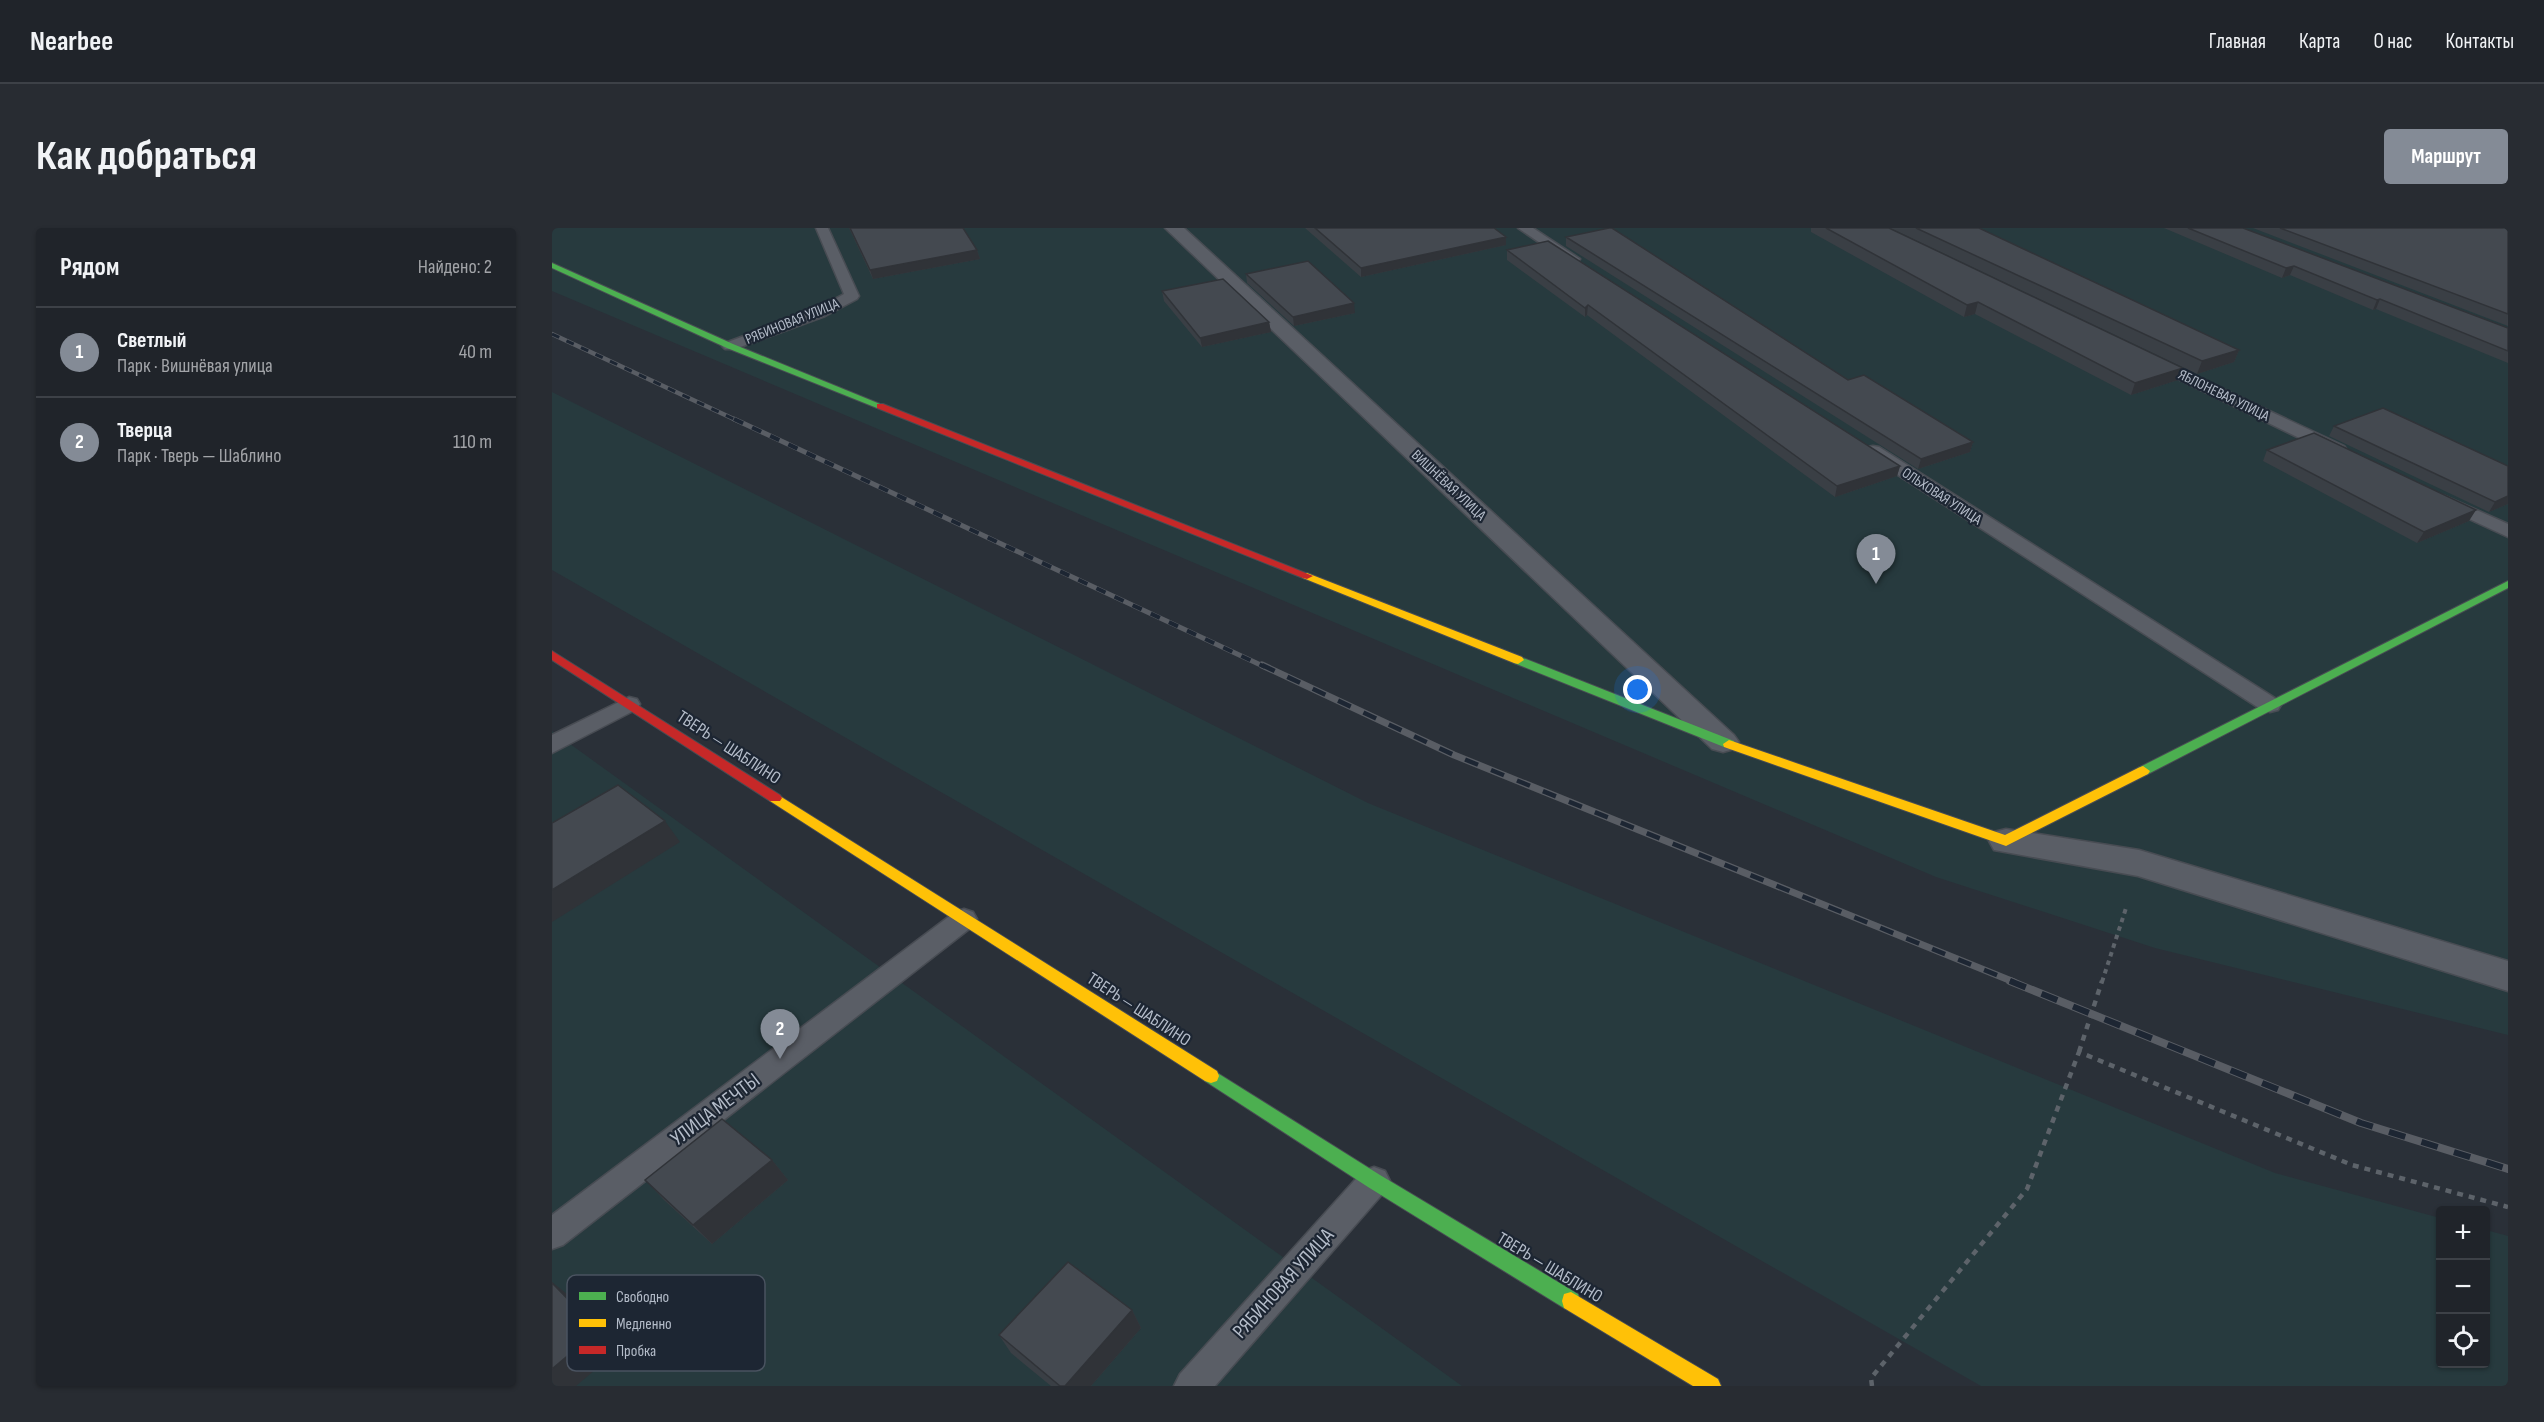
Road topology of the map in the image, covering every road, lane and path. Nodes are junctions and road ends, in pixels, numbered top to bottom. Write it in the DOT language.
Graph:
graph roads {
  1 [pos="822,228"];
  2 [pos="1174,228"];
  3 [pos="1524,228"];
  4 [pos="552,265"];
  5 [pos="1585,267"];
  6 [pos="730,346"];
  7 [pos="2132,351"];
  8 [pos="1857,441"];
  9 [pos="2358,459"];
  10 [pos="2433,495"];
  11 [pos="2508,531"];
  12 [pos="2508,584"];
  13 [pos="552,655"];
  14 [pos="629,704"];
  15 [pos="2270,705"];
  16 [pos="1723,742"];
  17 [pos="552,745"];
  18 [pos="2006,841"];
  19 [pos="2139,864"];
  20 [pos="964,919"];
  21 [pos="2508,976"];
  22 [pos="2079,1053"];
  23 [pos="1374,1181"];
  24 [pos="2508,1207"];
  25 [pos="552,1234"];
  26 [pos="1192,1386"];
  27 [pos="1711,1386"];
  28 [pos="1872,1386"];
  1 -- 6 [label="lane, РЯБИНОВАЯ УЛИЦА"];
  2 -- 16 [label="street, ВИШНЁВАЯ УЛИЦА"];
  3 -- 5 [label="lane"];
  4 -- 6 [label="street"];
  6 -- 16 [label="street"];
  7 -- 9 [label="lane, ЯБЛОНЕВАЯ УЛИЦА"];
  8 -- 15 [label="lane, ОЛЬХОВАЯ УЛИЦА"];
  10 -- 11 [label="lane"];
  12 -- 15 [label="street"];
  13 -- 14 [label="street, ТВЕРЬ — ШАБЛИНО"];
  14 -- 17 [label="lane"];
  14 -- 20 [label="street, ТВЕРЬ — ШАБЛИНО"];
  15 -- 18 [label="street"];
  16 -- 18 [label="street"];
  18 -- 19 [label="street"];
  19 -- 21 [label="street"];
  19 -- 22 [label="path"];
  20 -- 23 [label="street, ТВЕРЬ — ШАБЛИНО"];
  20 -- 25 [label="lane, УЛИЦА МЕЧТЫ"];
  22 -- 24 [label="path"];
  22 -- 28 [label="path"];
  23 -- 26 [label="lane, РЯБИНОВАЯ УЛИЦА"];
  23 -- 27 [label="street, ТВЕРЬ — ШАБЛИНО"];
}
